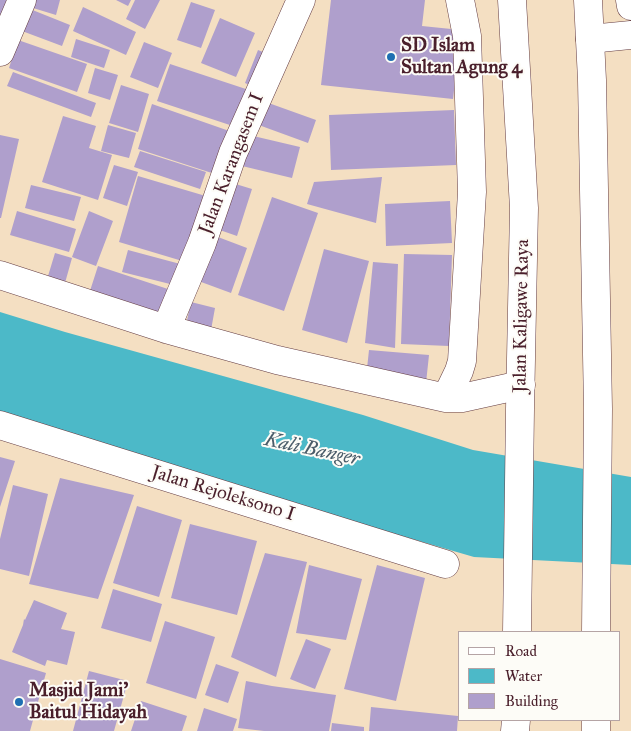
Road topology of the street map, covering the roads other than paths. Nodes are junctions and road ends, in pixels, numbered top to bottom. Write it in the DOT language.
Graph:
graph roads {
  1 [pos="22,0"];
  2 [pos="301,0"];
  3 [pos="460,0"];
  4 [pos="512,0"];
  5 [pos="588,0"];
  6 [pos="630,0"];
  7 [pos="631,6"];
  8 [pos="631,35"];
  9 [pos="590,39"];
  10 [pos="0,52"];
  11 [pos="0,275"];
  12 [pos="166,329"];
  13 [pos="521,397"];
  14 [pos="446,398"];
  15 [pos="0,425"];
  16 [pos="445,564"];
  17 [pos="517,631"];
  18 [pos="596,631"];
  1 -- 10 [label="main road"];
  2 -- 12 [label="main road, Jalan Karangasem I"];
  3 -- 14 [label="main road"];
  4 -- 13 [label="main road, Jalan Kaligawe Raya"];
  5 -- 9 [label="main road"];
  6 -- 7 [label="main road"];
  8 -- 9 [label="main road"];
  9 -- 18 [label="main road"];
  11 -- 12 [label="main road"];
  12 -- 14 [label="main road"];
  13 -- 14 [label="main road"];
  13 -- 17 [label="main road, Jalan Kaligawe Raya"];
  15 -- 16 [label="main road, Jalan Rejoleksono I"];
}
